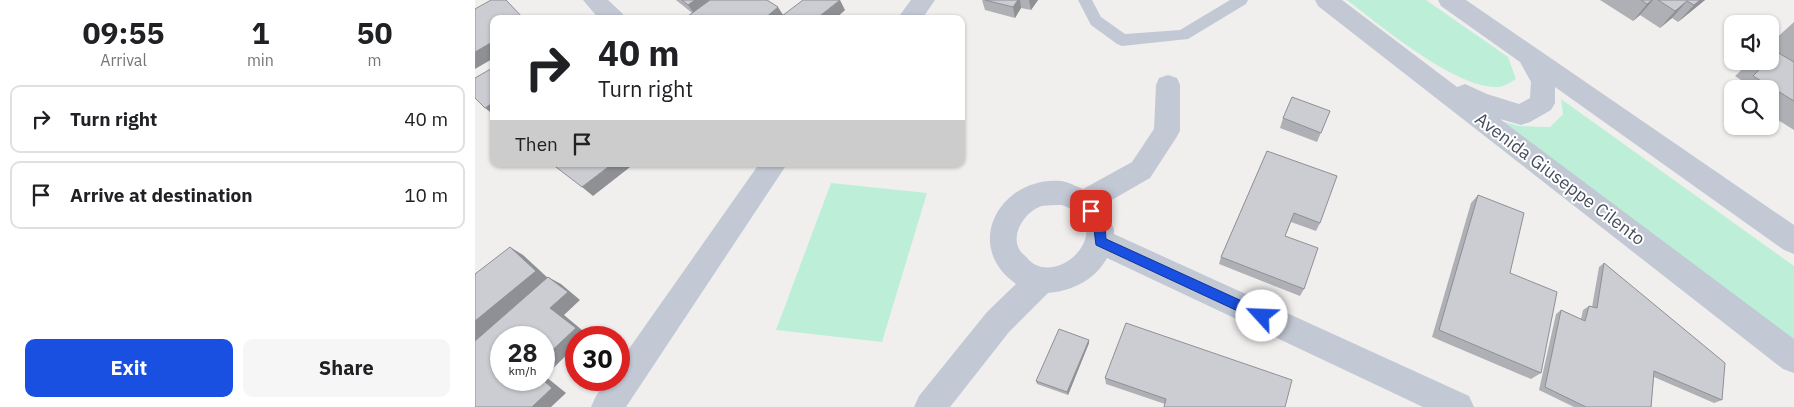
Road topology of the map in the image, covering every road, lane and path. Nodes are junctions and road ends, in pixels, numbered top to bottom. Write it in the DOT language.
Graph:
graph roads {
  1 [pos="594,0"];
  2 [pos="924,0"];
  3 [pos="1085,0"];
  4 [pos="1241,0"];
  5 [pos="1325,0"];
  6 [pos="1449,0"];
  7 [pos="610,15"];
  8 [pos="912,15"];
  9 [pos="1527,55"];
  10 [pos="1411,65"];
  11 [pos="1168,86"];
  12 [pos="769,167"];
  13 [pos="1084,202"];
  14 [pos="1794,241"];
  15 [pos="1101,242"];
  16 [pos="1041,280"];
  17 [pos="1794,358"];
  18 [pos="607,407"];
  19 [pos="930,407"];
  20 [pos="1458,407"];
  1 -- 7 [label="street"];
  2 -- 8 [label="street"];
  3 -- 4 [label="lane"];
  5 -- 10 [label="street, Avenida Giuseppe Cilento"];
  6 -- 9 [label="street"];
  9 -- 10 [label="street"];
  9 -- 14 [label="street"];
  10 -- 17 [label="street, Avenida Giuseppe Cilento"];
  11 -- 13 [label="street"];
  12 -- 18 [label="street"];
  13 -- 15 [label="street"];
  13 -- 16 [label="street"];
  15 -- 16 [label="street"];
  15 -- 20 [label="street"];
  16 -- 19 [label="street"];
}
